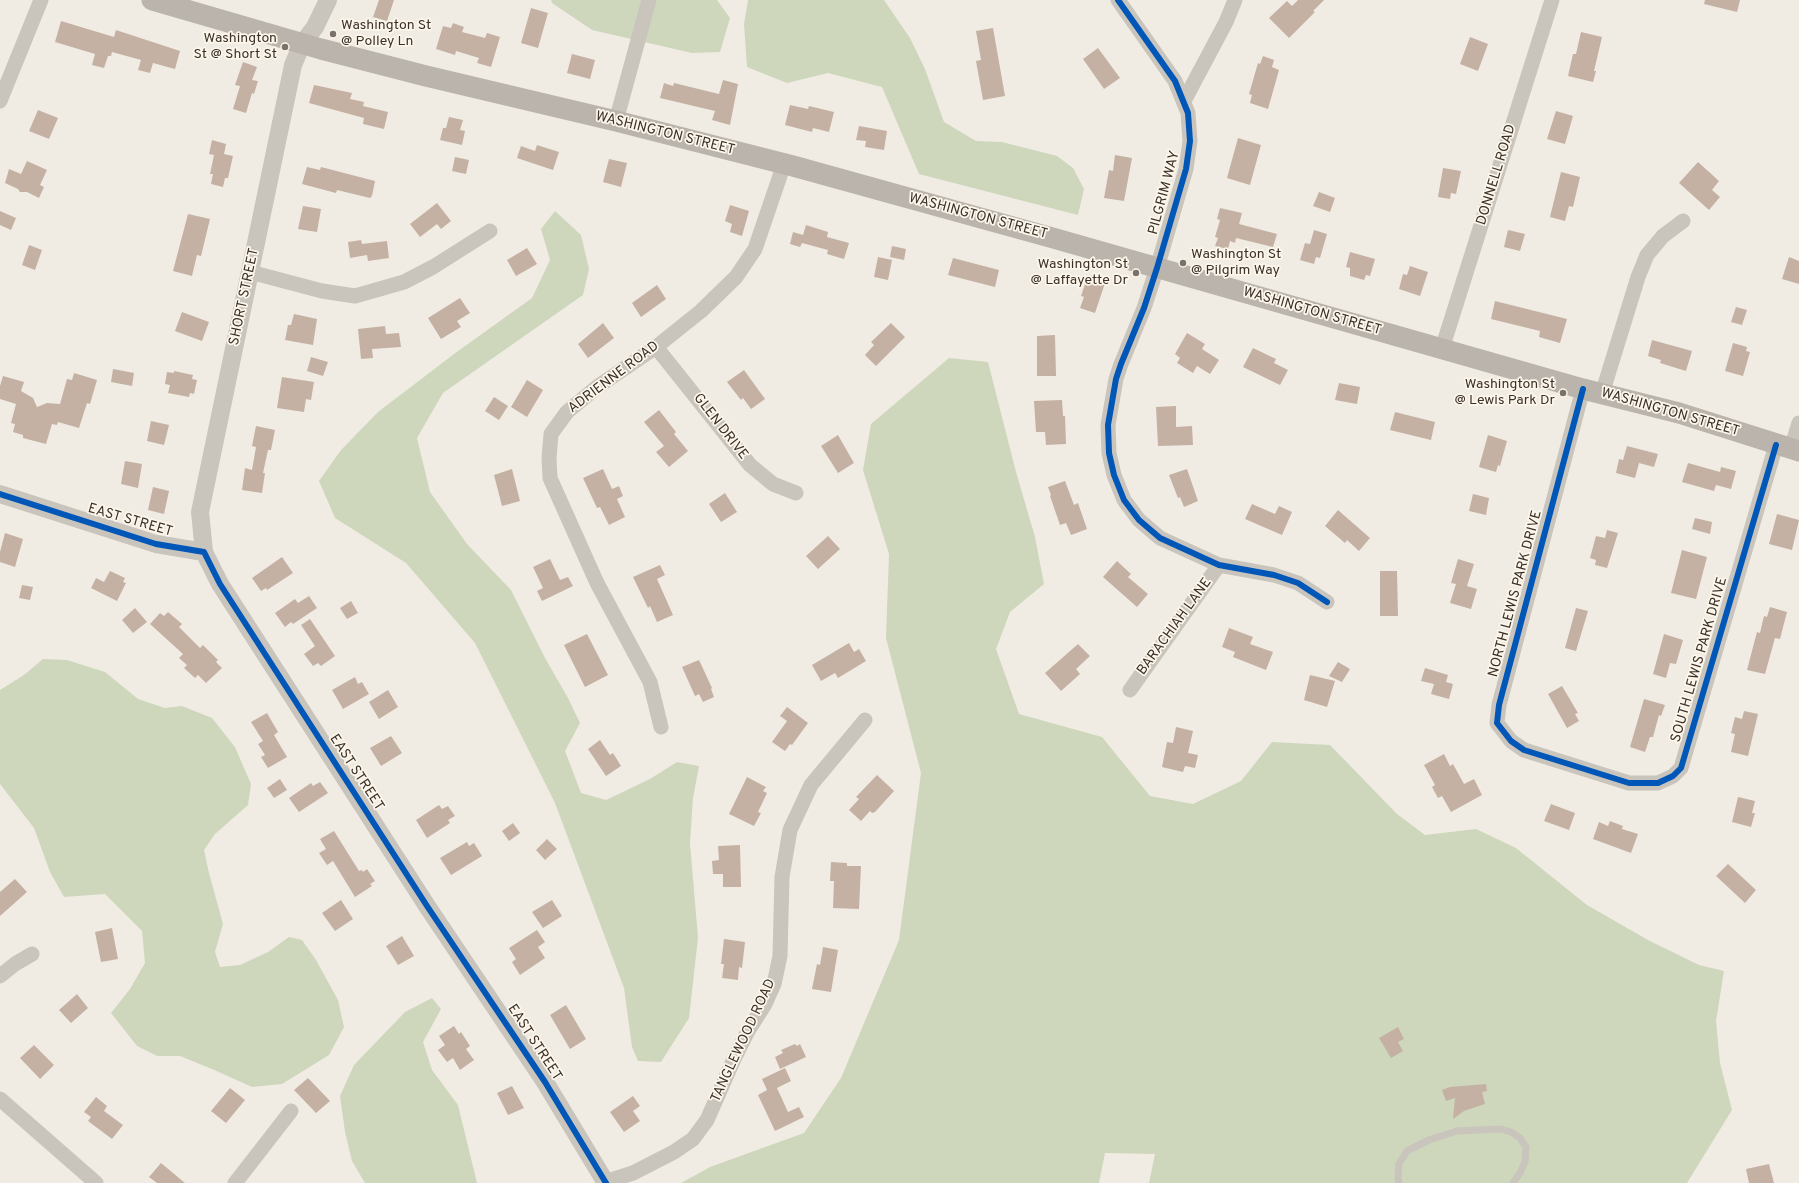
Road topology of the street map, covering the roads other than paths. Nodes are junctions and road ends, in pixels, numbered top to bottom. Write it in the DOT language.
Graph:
graph roads {
  1 [pos="41,0"];
  2 [pos="152,0"];
  3 [pos="328,0"];
  4 [pos="649,0"];
  5 [pos="1118,0"];
  6 [pos="1236,0"];
  7 [pos="1552,0"];
  8 [pos="302,44"];
  9 [pos="1184,100"];
  10 [pos="0,101"];
  11 [pos="616,121"];
  12 [pos="784,164"];
  13 [pos="1683,221"];
  14 [pos="490,231"];
  15 [pos="1157,268"];
  16 [pos="250,272"];
  17 [pos="656,347"];
  18 [pos="1442,349"];
  19 [pos="1593,391"];
  20 [pos="1799,423"];
  21 [pos="1789,448"];
  22 [pos="796,493"];
  23 [pos="0,494"];
  24 [pos="204,552"];
  25 [pos="1219,565"];
  26 [pos="1327,602"];
  27 [pos="1130,690"];
  28 [pos="865,720"];
  29 [pos="661,727"];
  30 [pos="1569,764"];
  31 [pos="32,954"];
  32 [pos="0,976"];
  33 [pos="0,1099"];
  34 [pos="291,1111"];
  35 [pos="96,1183"];
  36 [pos="235,1183"];
  37 [pos="605,1183"];
  38 [pos="1399,1183"];
  39 [pos="1512,1183"];
  1 -- 10 [label="street"];
  2 -- 8 [label="main road, WASHINGTON STREET"];
  3 -- 8 [label="street, SHORT STREET"];
  4 -- 11 [label="street"];
  5 -- 9 [label="street, PILGRIM WAY"];
  6 -- 9 [label="street"];
  7 -- 18 [label="street, DONNELL ROAD"];
  8 -- 11 [label="main road, WASHINGTON STREET"];
  8 -- 16 [label="street, SHORT STREET"];
  9 -- 15 [label="street, PILGRIM WAY"];
  11 -- 12 [label="main road, WASHINGTON STREET"];
  12 -- 15 [label="main road, WASHINGTON STREET"];
  12 -- 17 [label="street, ADRIENNE ROAD"];
  13 -- 19 [label="street"];
  14 -- 16 [label="street"];
  15 -- 18 [label="main road, WASHINGTON STREET"];
  15 -- 25 [label="street, PILGRIM WAY"];
  16 -- 24 [label="street, SHORT STREET"];
  17 -- 22 [label="street, GLEN DRIVE"];
  17 -- 29 [label="street, ADRIENNE ROAD"];
  18 -- 19 [label="main road, WASHINGTON STREET"];
  19 -- 21 [label="main road, WASHINGTON STREET"];
  19 -- 30 [label="street, NORTH LEWIS PARK DRIVE"];
  20 -- 21 [label="street, SOUTH LEWIS PARK DRIVE"];
  21 -- 30 [label="street, SOUTH LEWIS PARK DRIVE"];
  23 -- 24 [label="street, EAST STREET"];
  24 -- 37 [label="street, EAST STREET"];
  25 -- 26 [label="street, PILGRIM WAY"];
  25 -- 27 [label="street, BARACHIAH LANE"];
  28 -- 37 [label="street, TANGLEWOOD ROAD"];
  31 -- 32 [label="street"];
  33 -- 35 [label="street"];
  34 -- 36 [label="street"];
  38 -- 39 [label="lane"];
}
